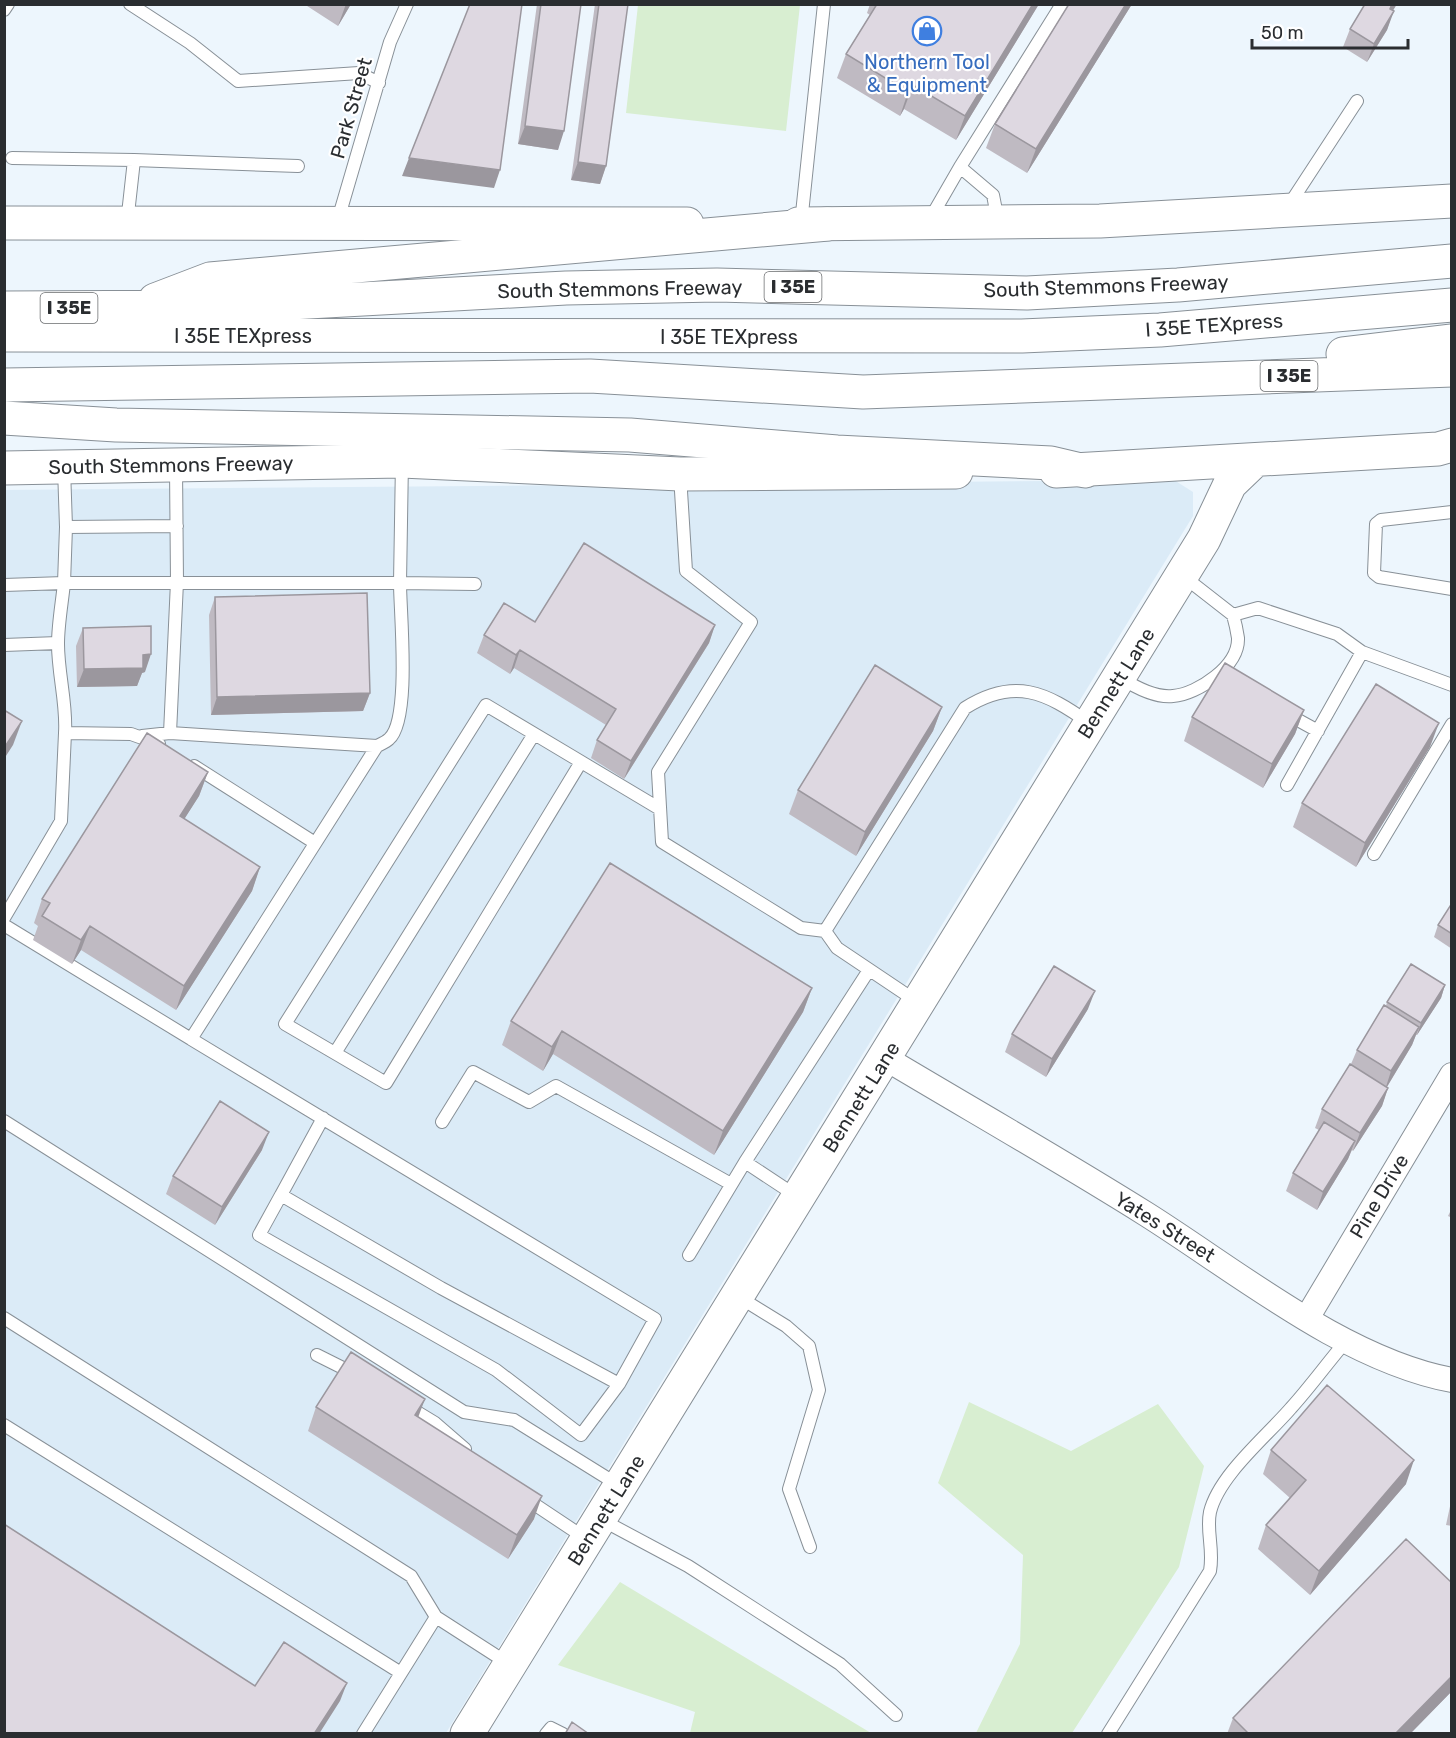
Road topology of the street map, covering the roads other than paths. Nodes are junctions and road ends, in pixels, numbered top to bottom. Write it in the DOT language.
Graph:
graph roads {
  1 [pos="8,4"];
  2 [pos="130,4"];
  3 [pos="407,4"];
  4 [pos="824,4"];
  5 [pos="1062,4"];
  6 [pos="4,10"];
  7 [pos="379,83"];
  8 [pos="1357,101"];
  9 [pos="12,158"];
  10 [pos="134,160"];
  11 [pos="298,166"];
  12 [pos="960,167"];
  13 [pos="1448,196"];
  14 [pos="1285,211"];
  15 [pos="998,222"];
  16 [pos="4,223"];
  17 [pos="127,223"];
  18 [pos="928,223"];
  19 [pos="337,224"];
  20 [pos="814,224"];
  21 [pos="1452,261"];
  22 [pos="1452,305"];
  23 [pos="4,308"];
  24 [pos="134,308"];
  25 [pos="4,335"];
  26 [pos="1452,341"];
  27 [pos="1452,370"];
  28 [pos="1127,381"];
  29 [pos="4,385"];
  30 [pos="4,418"];
  31 [pos="1452,445"];
  32 [pos="402,461"];
  33 [pos="1254,461"];
  34 [pos="176,465"];
  35 [pos="64,467"];
  36 [pos="4,468"];
  37 [pos="1085,471"];
  38 [pos="680,474"];
  39 [pos="1452,512"];
  40 [pos="177,526"];
  41 [pos="66,527"];
  42 [pos="1182,575"];
  43 [pos="177,582"];
  44 [pos="64,583"];
  45 [pos="400,583"];
  46 [pos="475,584"];
  47 [pos="4,585"];
  48 [pos="1452,590"];
  49 [pos="1233,615"];
  50 [pos="58,643"];
  51 [pos="4,645"];
  52 [pos="1362,652"];
  53 [pos="1119,677"];
  54 [pos="1452,685"];
  55 [pos="1278,709"];
  56 [pos="1090,724"];
  57 [pos="1452,724"];
  58 [pos="1318,731"];
  59 [pos="170,732"];
  60 [pos="65,733"];
  61 [pos="534,734"];
  62 [pos="142,736"];
  63 [pos="377,746"];
  64 [pos="167,750"];
  65 [pos="187,762"];
  66 [pos="581,762"];
  67 [pos="1287,785"];
  68 [pos="660,809"];
  69 [pos="315,843"];
  70 [pos="1374,854"];
  71 [pos="4,918"];
  72 [pos="4,925"];
  73 [pos="825,931"];
  74 [pos="869,970"];
  75 [pos="919,1003"];
  76 [pos="191,1039"];
  77 [pos="334,1053"];
  78 [pos="885,1058"];
  79 [pos="1452,1075"];
  80 [pos="323,1118"];
  81 [pos="4,1121"];
  82 [pos="442,1122"];
  83 [pos="745,1162"];
  84 [pos="731,1184"];
  85 [pos="281,1195"];
  86 [pos="799,1198"];
  87 [pos="688,1255"];
  88 [pos="738,1296"];
  89 [pos="4,1318"];
  90 [pos="1307,1318"];
  91 [pos="1347,1340"];
  92 [pos="317,1355"];
  93 [pos="1452,1380"];
  94 [pos="371,1384"];
  95 [pos="619,1384"];
  96 [pos="398,1401"];
  97 [pos="4,1425"];
  98 [pos="479,1460"];
  99 [pos="621,1486"];
  100 [pos="514,1489"];
  101 [pos="594,1529"];
  102 [pos="810,1547"];
  103 [pos="436,1617"];
  104 [pos="510,1665"];
  105 [pos="401,1673"];
  106 [pos="896,1715"];
  107 [pos="363,1734"];
  108 [pos="467,1734"];
  109 [pos="546,1734"];
  110 [pos="563,1734"];
  111 [pos="1108,1734"];
  1 -- 6 [label="lane"];
  2 -- 7 [label="lane"];
  3 -- 7 [label="lane, Park Street"];
  4 -- 20 [label="lane"];
  5 -- 12 [label="lane"];
  7 -- 19 [label="lane, Park Street"];
  8 -- 14 [label="lane"];
  9 -- 10 [label="lane"];
  10 -- 11 [label="lane"];
  10 -- 17 [label="lane"];
  12 -- 15 [label="lane"];
  12 -- 18 [label="lane"];
  13 -- 14 [label="main road"];
  14 -- 15 [label="main road"];
  15 -- 18 [label="main road"];
  16 -- 17 [label="main road"];
  17 -- 19 [label="main road"];
  18 -- 20 [label="main road"];
  19 -- 20 [label="main road"];
  20 -- 24 [label="main road"];
  21 -- 24 [label="main road, South Stemmons Freeway / I 35E"];
  22 -- 25 [label="main road, I 35E TEXpress"];
  23 -- 24 [label="main road, South Stemmons Freeway / I 35E"];
  26 -- 28 [label="main road"];
  27 -- 28 [label="main road, I 35E"];
  28 -- 29 [label="main road, I 35E"];
  30 -- 37 [label="main road"];
  31 -- 33 [label="main road, South Stemmons Freeway"];
  32 -- 34 [label="main road, South Stemmons Freeway"];
  32 -- 38 [label="main road, South Stemmons Freeway"];
  32 -- 45 [label="lane"];
  33 -- 37 [label="main road, South Stemmons Freeway"];
  33 -- 42 [label="main road, Bennett Lane"];
  34 -- 35 [label="main road, South Stemmons Freeway"];
  34 -- 40 [label="lane"];
  35 -- 36 [label="main road, South Stemmons Freeway"];
  35 -- 41 [label="lane"];
  37 -- 38 [label="main road, South Stemmons Freeway"];
  38 -- 68 [label="lane"];
  39 -- 48 [label="lane"];
  40 -- 41 [label="lane"];
  40 -- 43 [label="lane"];
  41 -- 44 [label="lane"];
  42 -- 49 [label="lane"];
  42 -- 53 [label="main road, Bennett Lane"];
  43 -- 44 [label="lane"];
  43 -- 45 [label="lane"];
  43 -- 59 [label="lane"];
  44 -- 47 [label="lane"];
  44 -- 50 [label="lane"];
  45 -- 46 [label="lane"];
  45 -- 63 [label="lane"];
  49 -- 52 [label="lane"];
  49 -- 53 [label="lane"];
  50 -- 51 [label="lane"];
  50 -- 60 [label="lane"];
  52 -- 54 [label="lane"];
  52 -- 58 [label="lane"];
  53 -- 56 [label="main road, Bennett Lane"];
  55 -- 58 [label="lane"];
  56 -- 73 [label="lane"];
  56 -- 75 [label="main road, Bennett Lane"];
  57 -- 70 [label="lane"];
  58 -- 67 [label="lane"];
  59 -- 62 [label="lane"];
  59 -- 63 [label="lane"];
  60 -- 62 [label="lane"];
  60 -- 71 [label="lane"];
  61 -- 66 [label="lane"];
  61 -- 77 [label="lane"];
  61 -- 77 [label="lane"];
  62 -- 64 [label="lane"];
  63 -- 69 [label="lane"];
  65 -- 69 [label="lane"];
  66 -- 68 [label="lane"];
  66 -- 77 [label="lane"];
  68 -- 73 [label="lane"];
  69 -- 76 [label="lane"];
  72 -- 76 [label="lane"];
  73 -- 74 [label="lane"];
  74 -- 75 [label="lane"];
  74 -- 83 [label="lane"];
  75 -- 78 [label="main road, Bennett Lane"];
  76 -- 80 [label="lane"];
  78 -- 86 [label="main road, Bennett Lane"];
  78 -- 90 [label="street, Yates Street"];
  79 -- 90 [label="street, Pine Drive"];
  80 -- 85 [label="lane"];
  80 -- 95 [label="lane"];
  81 -- 99 [label="lane"];
  82 -- 84 [label="lane"];
  83 -- 84 [label="lane"];
  83 -- 86 [label="lane"];
  84 -- 87 [label="lane"];
  85 -- 95 [label="lane"];
  85 -- 95 [label="lane"];
  86 -- 88 [label="main road, Bennett Lane"];
  88 -- 99 [label="main road, Bennett Lane"];
  88 -- 102 [label="lane"];
  89 -- 103 [label="lane"];
  90 -- 91 [label="street, Yates Street"];
  91 -- 93 [label="street, Yates Street"];
  91 -- 111 [label="lane"];
  92 -- 94 [label="lane"];
  96 -- 98 [label="lane"];
  97 -- 105 [label="lane"];
  99 -- 101 [label="main road, Bennett Lane"];
  100 -- 101 [label="lane"];
  101 -- 104 [label="main road, Bennett Lane"];
  101 -- 106 [label="lane"];
  103 -- 104 [label="lane"];
  103 -- 105 [label="lane"];
  104 -- 108 [label="main road, Bennett Lane"];
  105 -- 107 [label="lane"];
  109 -- 110 [label="lane"];
}
